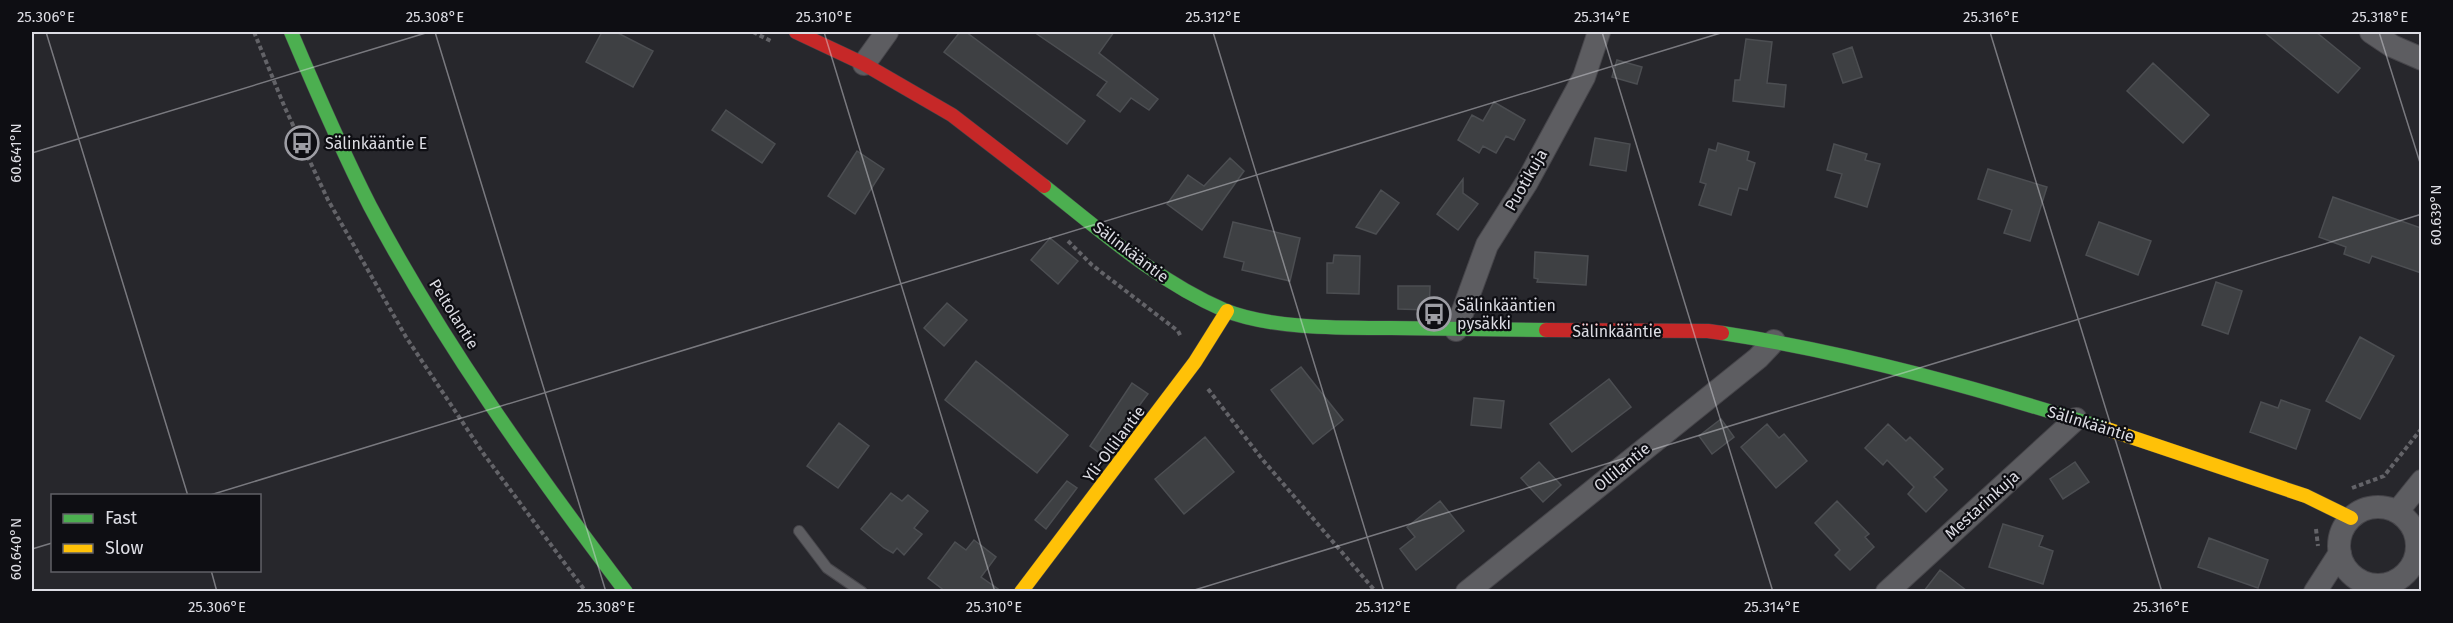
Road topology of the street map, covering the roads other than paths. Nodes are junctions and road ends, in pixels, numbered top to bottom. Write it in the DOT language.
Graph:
graph roads {
  1 [pos="291,32"];
  2 [pos="796,32"];
  3 [pos="887,32"];
  4 [pos="1599,32"];
  5 [pos="2371,32"];
  6 [pos="2421,59"];
  7 [pos="864,64"];
  8 [pos="1227,311"];
  9 [pos="1456,330"];
  10 [pos="1774,340"];
  11 [pos="2076,419"];
  12 [pos="2421,481"];
  13 [pos="2397,512"];
  14 [pos="2343,513"];
  15 [pos="799,531"];
  16 [pos="2419,542"];
  17 [pos="2340,553"];
  18 [pos="2396,582"];
  19 [pos="2360,587"];
  20 [pos="626,591"];
  21 [pos="862,591"];
  22 [pos="1021,591"];
  23 [pos="1467,591"];
  24 [pos="1887,591"];
  25 [pos="2315,591"];
  26 [pos="2417,591"];
  1 -- 20 [label="street, Peltolantie"];
  2 -- 7 [label="street, Sälinkääntie"];
  3 -- 7 [label="street"];
  4 -- 9 [label="street, Puotikuja"];
  5 -- 6 [label="street"];
  7 -- 8 [label="street, Sälinkääntie"];
  8 -- 9 [label="street, Sälinkääntie"];
  8 -- 22 [label="street, Yli-Ollilantie"];
  9 -- 10 [label="street, Sälinkääntie"];
  10 -- 11 [label="street, Sälinkääntie"];
  10 -- 23 [label="street, Ollilantie"];
  11 -- 14 [label="street, Sälinkääntie"];
  11 -- 24 [label="street, Mestarinkuja"];
  12 -- 13 [label="street"];
  13 -- 14 [label="street"];
  13 -- 16 [label="street"];
  14 -- 17 [label="street"];
  15 -- 21 [label="lane"];
  16 -- 18 [label="street"];
  17 -- 19 [label="street"];
  17 -- 25 [label="street"];
  18 -- 19 [label="street"];
  18 -- 26 [label="street"];
}
